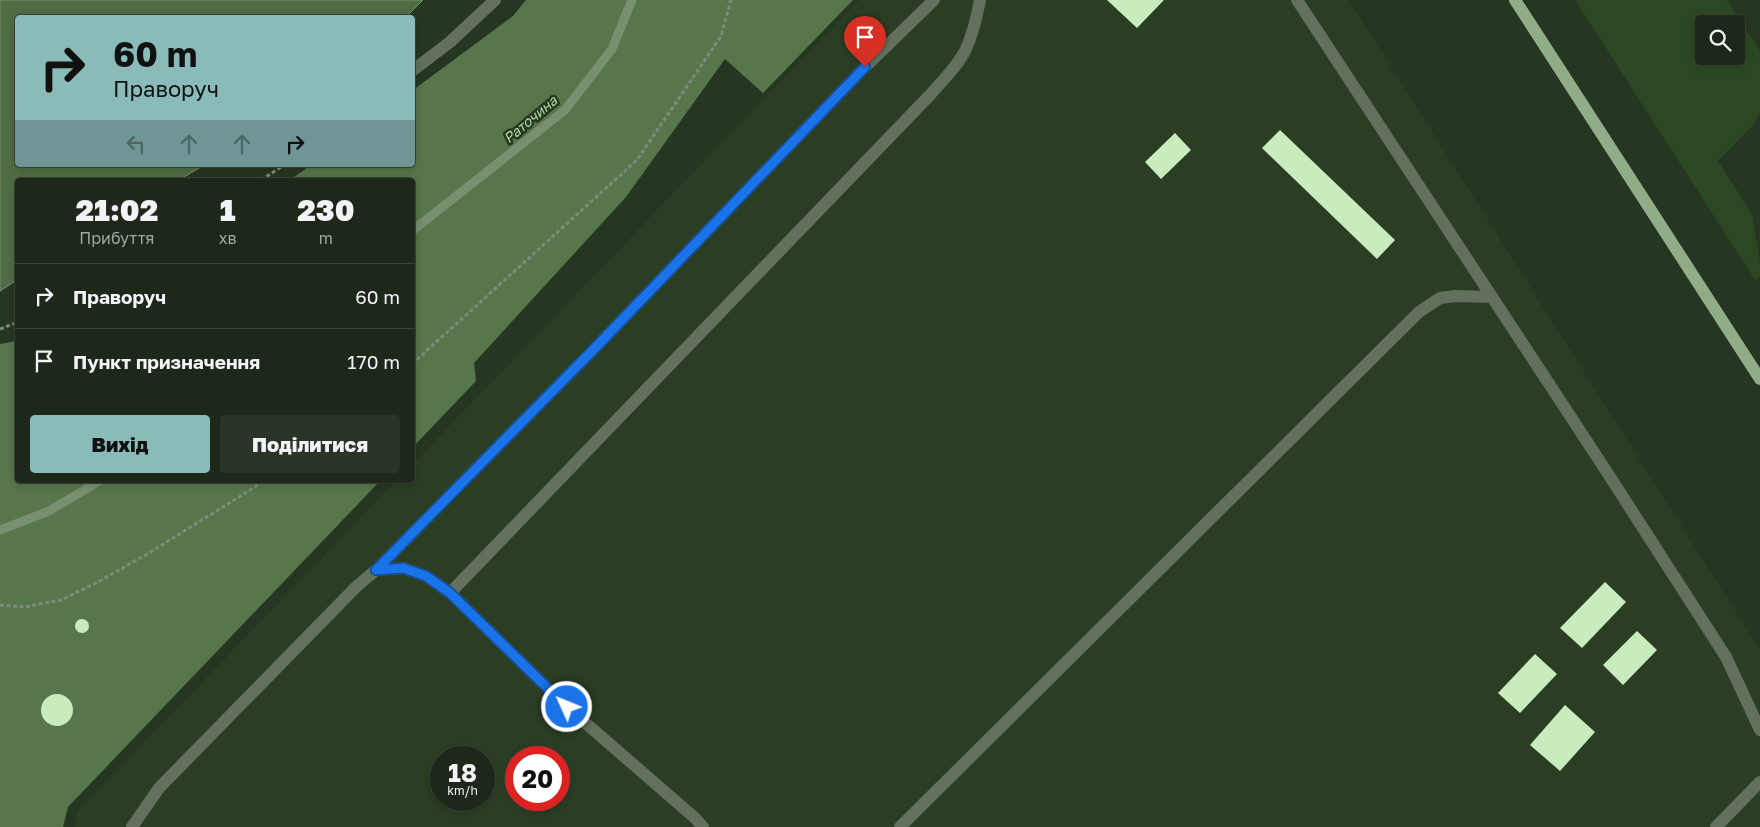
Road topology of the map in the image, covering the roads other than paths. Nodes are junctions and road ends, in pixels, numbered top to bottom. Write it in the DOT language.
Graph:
graph roads {
  1 [pos="495,0"];
  2 [pos="934,0"];
  3 [pos="980,0"];
  4 [pos="1296,0"];
  5 [pos="1516,0"];
  6 [pos="415,69"];
  7 [pos="1492,297"];
  8 [pos="1760,379"];
  9 [pos="376,570"];
  10 [pos="450,593"];
  11 [pos="1760,730"];
  12 [pos="1760,782"];
  13 [pos="132,827"];
  14 [pos="703,827"];
  15 [pos="900,827"];
  16 [pos="1716,827"];
  1 -- 6 [label="lane"];
  2 -- 9 [label="lane"];
  3 -- 10 [label="lane"];
  4 -- 7 [label="lane"];
  5 -- 8 [label="main road"];
  7 -- 11 [label="lane"];
  7 -- 15 [label="lane"];
  9 -- 10 [label="lane"];
  9 -- 13 [label="lane"];
  10 -- 14 [label="lane"];
  12 -- 16 [label="lane"];
}
